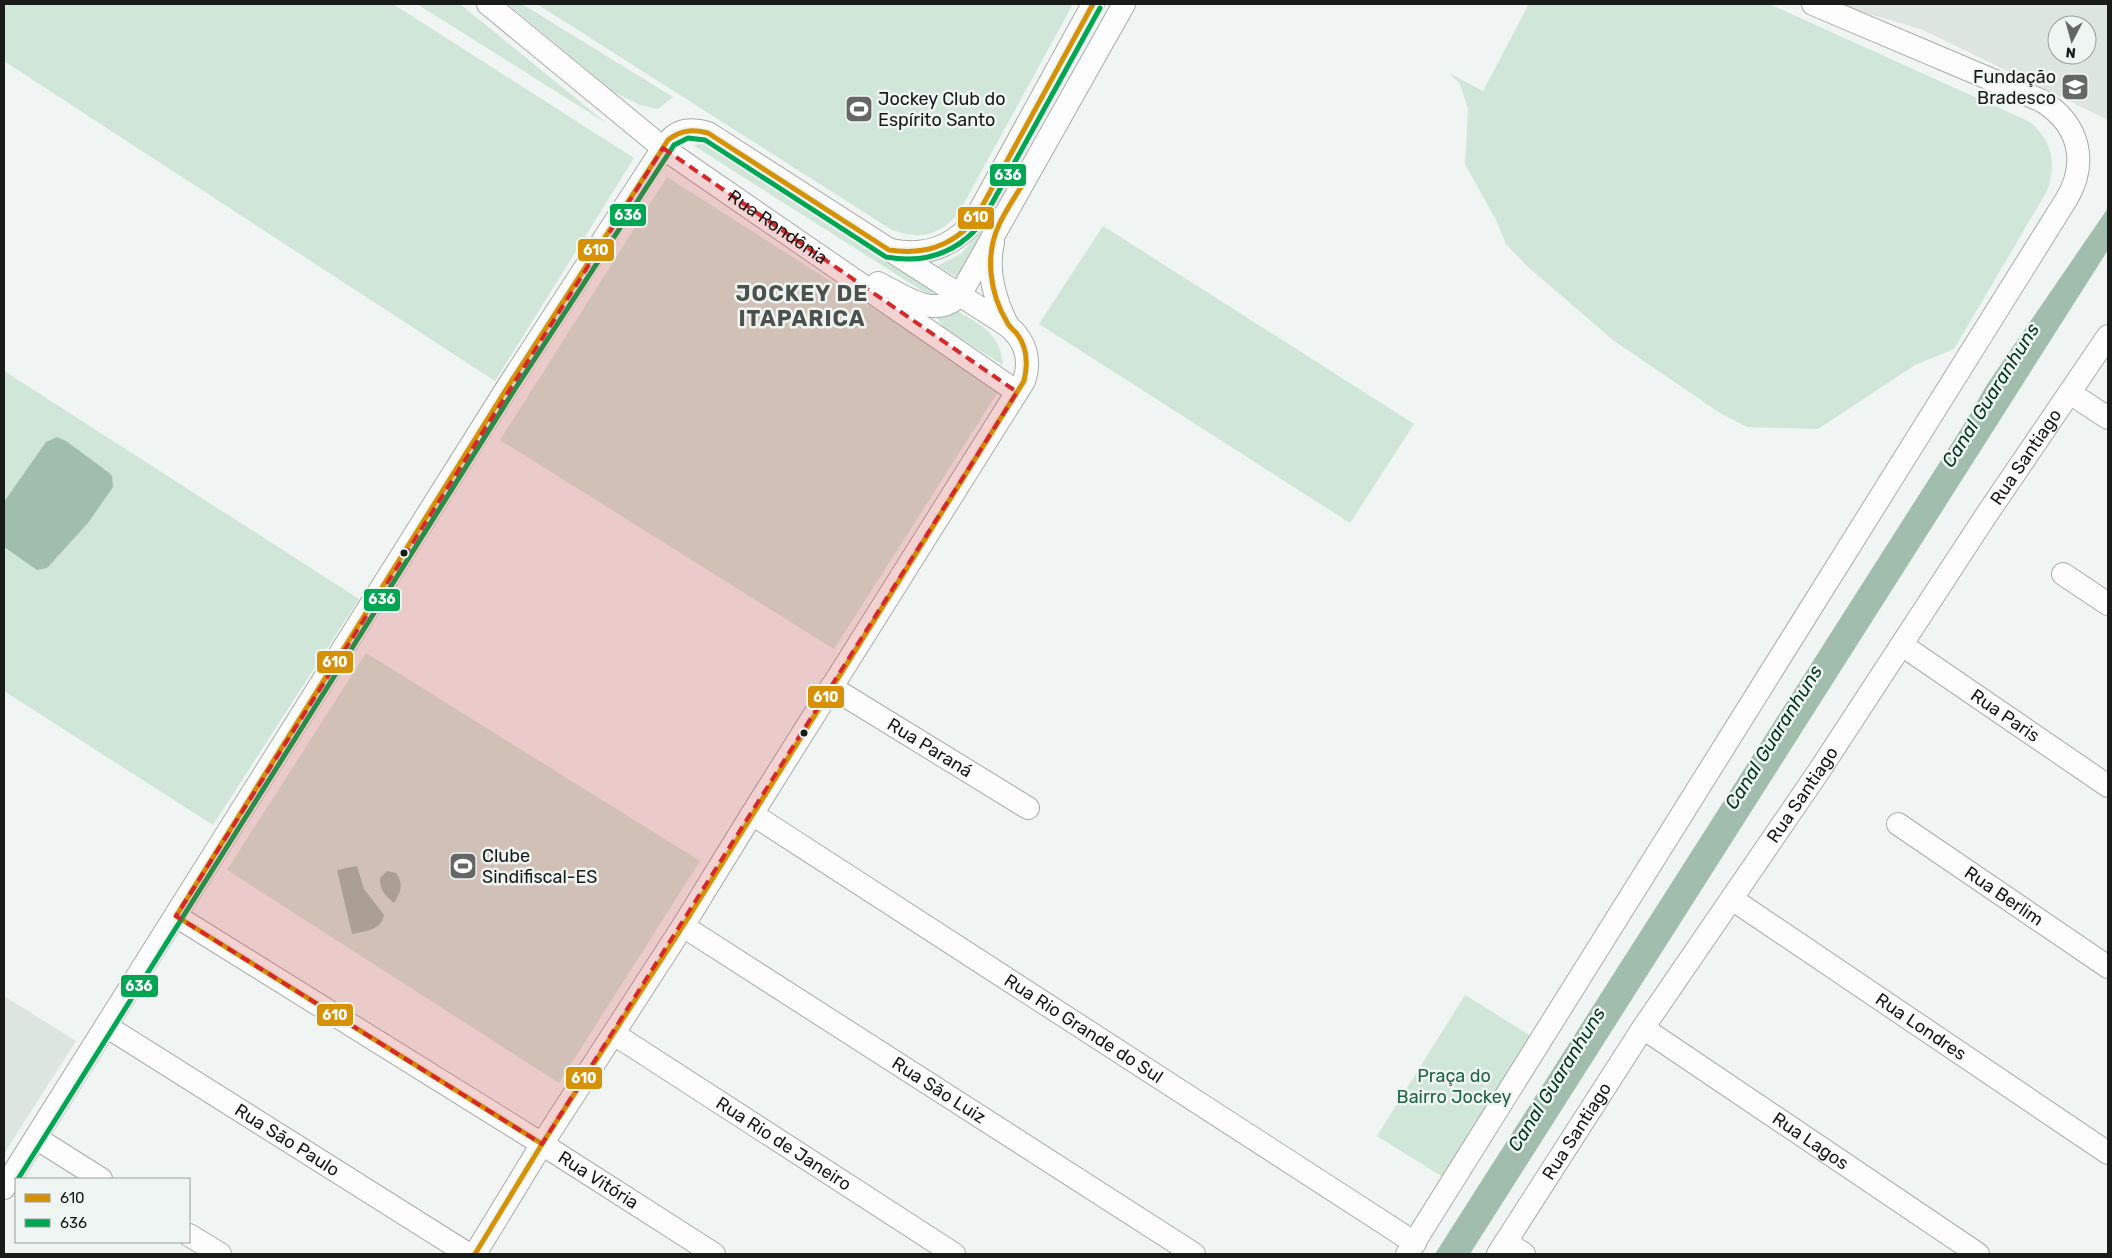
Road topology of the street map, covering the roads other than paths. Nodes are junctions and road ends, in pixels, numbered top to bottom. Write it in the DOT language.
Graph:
graph roads {
  1 [pos="488,4"];
  2 [pos="1093,4"];
  3 [pos="1124,4"];
  4 [pos="1813,4"];
  5 [pos="663,148"];
  6 [pos="995,234"];
  7 [pos="805,246"];
  8 [pos="889,250"];
  9 [pos="960,296"];
  10 [pos="1008,326"];
  11 [pos="2108,336"];
  12 [pos="1017,392"];
  13 [pos="2070,393"];
  14 [pos="2108,418"];
  15 [pos="2063,574"];
  16 [pos="2108,604"];
  17 [pos="1902,645"];
  18 [pos="831,687"];
  19 [pos="2108,786"];
  20 [pos="1028,808"];
  21 [pos="752,814"];
  22 [pos="1898,824"];
  23 [pos="1732,899"];
  24 [pos="176,916"];
  25 [pos="683,926"];
  26 [pos="2108,967"];
  27 [pos="106,1026"];
  28 [pos="1643,1028"];
  29 [pos="614,1034"];
  30 [pos="36,1138"];
  31 [pos="542,1144"];
  32 [pos="2108,1153"];
  33 [pos="99,1178"];
  34 [pos="4,1188"];
  35 [pos="190,1236"];
  36 [pos="1411,1248"];
  37 [pos="1502,1248"];
  38 [pos="220,1254"];
  39 [pos="468,1254"];
  40 [pos="475,1254"];
  41 [pos="714,1254"];
  42 [pos="954,1254"];
  43 [pos="1194,1254"];
  44 [pos="1524,1254"];
  45 [pos="1978,1254"];
  1 -- 5 [label="street, Rua Rondônia"];
  2 -- 8 [label="street"];
  3 -- 6 [label="street"];
  4 -- 36 [label="street"];
  5 -- 7 [label="street, Rua Rondônia"];
  5 -- 8 [label="street"];
  5 -- 24 [label="street"];
  6 -- 9 [label="street"];
  6 -- 10 [label="street"];
  7 -- 9 [label="street"];
  7 -- 12 [label="street, Rua Rondônia"];
  8 -- 9 [label="street"];
  9 -- 10 [label="street"];
  10 -- 12 [label="street"];
  11 -- 13 [label="street, Rua Santiago"];
  12 -- 18 [label="street"];
  13 -- 14 [label="street"];
  13 -- 17 [label="street, Rua Santiago"];
  15 -- 16 [label="street"];
  17 -- 19 [label="street, Rua Paris"];
  17 -- 23 [label="street, Rua Santiago"];
  18 -- 20 [label="street, Rua Paraná"];
  18 -- 21 [label="street"];
  21 -- 25 [label="street"];
  21 -- 36 [label="street, Rua Rio Grande do Sul"];
  22 -- 26 [label="street, Rua Berlim"];
  23 -- 28 [label="street, Rua Santiago"];
  23 -- 32 [label="street, Rua Londres"];
  24 -- 27 [label="street"];
  24 -- 31 [label="street, Rua Vitória"];
  25 -- 29 [label="street"];
  25 -- 43 [label="street, Rua São Luiz"];
  27 -- 30 [label="street"];
  27 -- 39 [label="street, Rua São Paulo"];
  28 -- 37 [label="street, Rua Santiago"];
  28 -- 45 [label="street, Rua Lagos"];
  29 -- 31 [label="street"];
  29 -- 42 [label="street, Rua Rio de Janeiro"];
  30 -- 33 [label="street"];
  30 -- 34 [label="street"];
  31 -- 40 [label="street"];
  31 -- 41 [label="street, Rua Vitória"];
  35 -- 38 [label="street"];
  37 -- 44 [label="street"];
}
